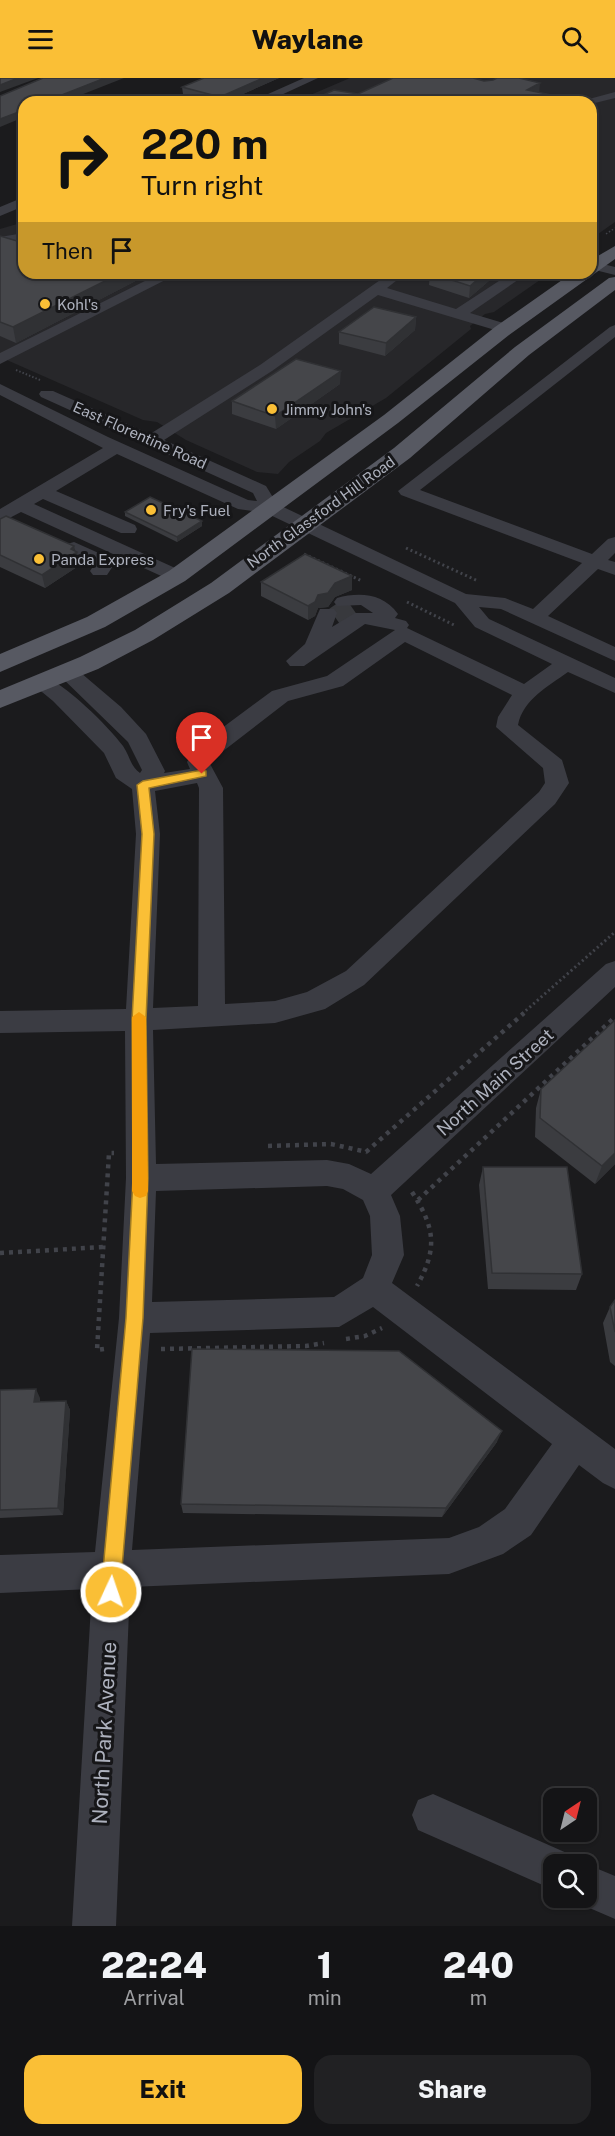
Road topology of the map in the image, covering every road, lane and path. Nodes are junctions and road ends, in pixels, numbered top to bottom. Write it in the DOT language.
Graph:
graph roads {
  1 [pos="313,78"];
  2 [pos="615,95"];
  3 [pos="270,96"];
  4 [pos="597,99"];
  5 [pos="18,204"];
  6 [pos="0,212"];
  7 [pos="18,238"];
  8 [pos="0,242"];
  9 [pos="615,251"];
  10 [pos="597,263"];
  11 [pos="597,269"];
  12 [pos="615,271"];
  13 [pos="160,279"];
  14 [pos="390,279"];
  15 [pos="512,279"];
  16 [pos="574,279"];
  17 [pos="615,282"];
  18 [pos="374,289"];
  19 [pos="457,315"];
  20 [pos="505,328"];
  21 [pos="615,330"];
  22 [pos="0,359"];
  23 [pos="0,375"];
  24 [pos="0,388"];
  25 [pos="153,440"];
  26 [pos="117,447"];
  27 [pos="43,492"];
  28 [pos="21,505"];
  29 [pos="270,508"];
  30 [pos="1,517"];
  31 [pos="304,524"];
  32 [pos="21,526"];
  33 [pos="47,537"];
  34 [pos="105,543"];
  35 [pos="615,543"];
  36 [pos="595,561"];
  37 [pos="615,568"];
  38 [pos="100,571"];
  39 [pos="177,576"];
  40 [pos="462,599"];
  41 [pos="535,618"];
  42 [pos="401,629"];
  43 [pos="314,646"];
  44 [pos="615,655"];
  45 [pos="297,661"];
  46 [pos="567,663"];
  47 [pos="0,664"];
  48 [pos="67,672"];
  49 [pos="42,682"];
  50 [pos="615,686"];
  51 [pos="526,694"];
  52 [pos="0,700"];
  53 [pos="202,774"];
  54 [pos="143,785"];
  55 [pos="615,932"];
  56 [pos="615,971"];
  57 [pos="212,1016"];
  58 [pos="615,1017"];
  59 [pos="139,1020"];
  60 [pos="0,1022"];
  61 [pos="121,1152"];
  62 [pos="366,1152"];
  63 [pos="141,1178"];
  64 [pos="407,1184"];
  65 [pos="374,1191"];
  66 [pos="418,1200"];
  67 [pos="138,1245"];
  68 [pos="103,1247"];
  69 [pos="0,1253"];
  70 [pos="374,1288"];
  71 [pos="414,1290"];
  72 [pos="135,1318"];
  73 [pos="110,1349"];
  74 [pos="575,1441"];
  75 [pos="615,1471"];
  76 [pos="112,1569"];
  77 [pos="0,1574"];
  78 [pos="433,1815"];
  79 [pos="543,1864"];
  80 [pos="597,1890"];
  81 [pos="615,1898"];
  82 [pos="94,1926"];
  1 -- 3 [label="street"];
  2 -- 4 [label="street"];
  5 -- 6 [label="street"];
  7 -- 8 [label="street"];
  9 -- 10 [label="main road, North Glassford Hill Road"];
  11 -- 12 [label="street"];
  13 -- 22 [label="street"];
  14 -- 18 [label="street"];
  15 -- 19 [label="street"];
  16 -- 20 [label="main road, North Glassford Hill Road"];
  17 -- 31 [label="main road, North Glassford Hill Road"];
  18 -- 19 [label="street"];
  18 -- 25 [label="street"];
  19 -- 20 [label="street"];
  20 -- 29 [label="main road, North Glassford Hill Road"];
  21 -- 36 [label="street"];
  23 -- 25 [label="street, East Florentine Road"];
  24 -- 26 [label="street, East Florentine Road"];
  25 -- 29 [label="street, East Florentine Road"];
  26 -- 27 [label="street"];
  26 -- 29 [label="street, East Florentine Road"];
  27 -- 28 [label="street"];
  27 -- 34 [label="street"];
  28 -- 30 [label="street"];
  28 -- 34 [label="street"];
  29 -- 31 [label="street, East Florentine Road"];
  29 -- 39 [label="main road, North Glassford Hill Road"];
  30 -- 32 [label="street"];
  31 -- 40 [label="street, East Florentine Road"];
  31 -- 48 [label="main road, North Glassford Hill Road"];
  33 -- 38 [label="street"];
  34 -- 39 [label="street"];
  35 -- 36 [label="street"];
  36 -- 37 [label="street"];
  36 -- 41 [label="street"];
  39 -- 47 [label="main road, North Glassford Hill Road"];
  40 -- 41 [label="street, East Florentine Road"];
  40 -- 46 [label="street, East Florentine Road"];
  41 -- 44 [label="street, East Florentine Road"];
  42 -- 43 [label="street"];
  42 -- 43 [label="street"];
  42 -- 51 [label="street"];
  42 -- 53 [label="street"];
  43 -- 45 [label="street"];
  46 -- 50 [label="street, East Florentine Road"];
  46 -- 51 [label="street"];
  48 -- 49 [label="main road, North Glassford Hill Road"];
  48 -- 54 [label="street, North Park Avenue"];
  49 -- 52 [label="main road, North Glassford Hill Road"];
  49 -- 54 [label="street"];
  51 -- 57 [label="street"];
  53 -- 54 [label="street"];
  53 -- 57 [label="street"];
  54 -- 59 [label="street, North Park Avenue"];
  55 -- 62 [label="path"];
  56 -- 65 [label="street, North Main Street"];
  57 -- 59 [label="street"];
  58 -- 66 [label="path"];
  59 -- 60 [label="street"];
  59 -- 63 [label="street, North Park Avenue"];
  61 -- 68 [label="path"];
  63 -- 65 [label="street"];
  63 -- 67 [label="street, North Park Avenue"];
  64 -- 66 [label="path"];
  65 -- 70 [label="street"];
  66 -- 71 [label="path"];
  67 -- 68 [label="path"];
  67 -- 72 [label="street, North Park Avenue"];
  68 -- 69 [label="path"];
  68 -- 73 [label="path"];
  70 -- 72 [label="street"];
  70 -- 74 [label="street"];
  72 -- 76 [label="street, North Park Avenue"];
  74 -- 75 [label="street"];
  74 -- 76 [label="street"];
  76 -- 77 [label="street"];
  76 -- 82 [label="street, North Park Avenue"];
  78 -- 79 [label="street"];
  80 -- 81 [label="street"];
}
